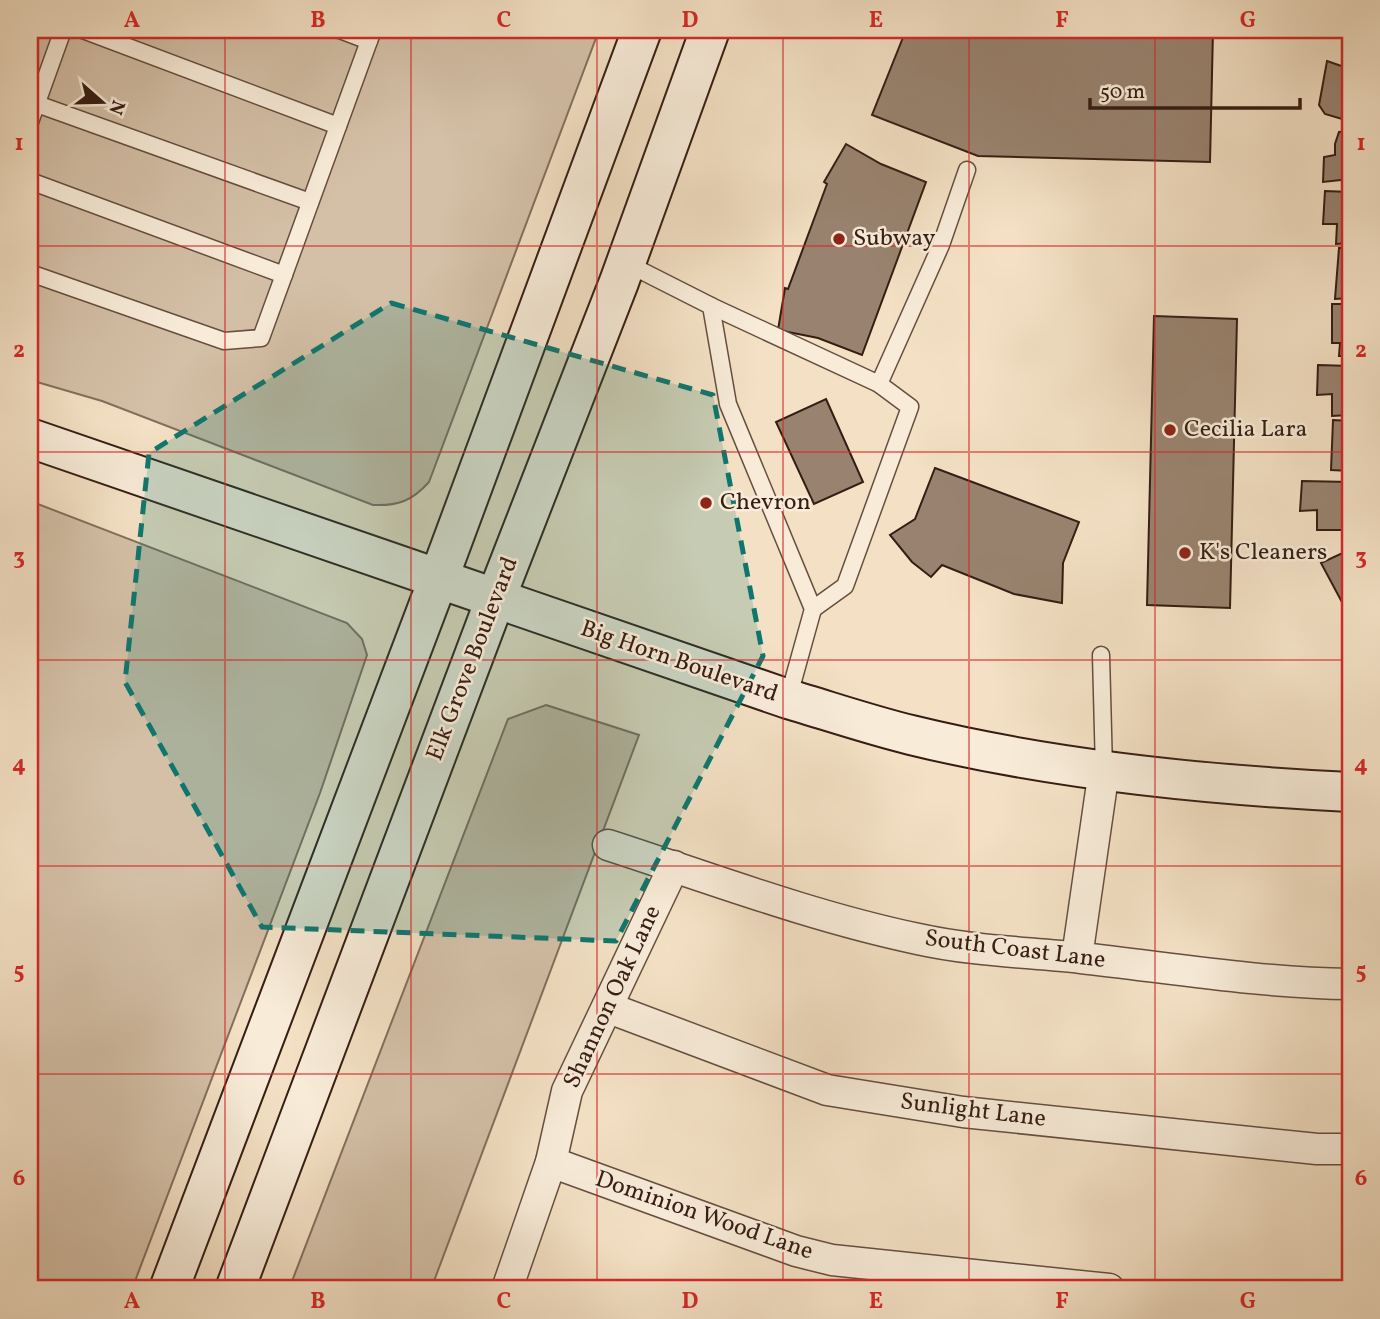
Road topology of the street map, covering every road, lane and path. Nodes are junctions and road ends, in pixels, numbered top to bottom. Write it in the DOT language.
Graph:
graph roads {
  1 [pos="63,30"];
  2 [pos="83,30"];
  3 [pos="340,30"];
  4 [pos="642,30"];
  5 [pos="710,30"];
  6 [pos="371,35"];
  7 [pos="37,104"];
  8 [pos="30,122"];
  9 [pos="338,126"];
  10 [pos="967,170"];
  11 [pos="30,181"];
  12 [pos="310,202"];
  13 [pos="626,263"];
  14 [pos="30,273"];
  15 [pos="284,275"];
  16 [pos="711,306"];
  17 [pos="879,384"];
  18 [pos="30,439"];
  19 [pos="438,580"];
  20 [pos="495,600"];
  21 [pos="813,609"];
  22 [pos="1101,655"];
  23 [pos="788,699"];
  24 [pos="1104,770"];
  25 [pos="1350,792"];
  26 [pos="608,845"];
  27 [pos="674,866"];
  28 [pos="1077,957"];
  29 [pos="1350,984"];
  30 [pos="609,1008"];
  31 [pos="1350,1149"];
  32 [pos="551,1162"];
  33 [pos="169,1289"];
  34 [pos="235,1289"];
  35 [pos="507,1289"];
  36 [pos="1110,1289"];
  1 -- 7 [label="lane"];
  2 -- 9 [label="lane"];
  3 -- 6 [label="lane"];
  4 -- 19 [label="main road"];
  5 -- 13 [label="main road, Elk Grove Boulevard"];
  6 -- 9 [label="lane"];
  7 -- 8 [label="lane"];
  7 -- 12 [label="lane"];
  9 -- 12 [label="lane"];
  10 -- 17 [label="lane"];
  11 -- 15 [label="lane"];
  12 -- 15 [label="lane"];
  13 -- 16 [label="lane"];
  13 -- 20 [label="main road, Elk Grove Boulevard"];
  14 -- 15 [label="lane"];
  16 -- 17 [label="lane"];
  16 -- 21 [label="lane"];
  17 -- 21 [label="lane"];
  18 -- 19 [label="main road, Big Horn Boulevard"];
  19 -- 20 [label="main road, Big Horn Boulevard"];
  19 -- 33 [label="main road"];
  20 -- 23 [label="main road, Big Horn Boulevard"];
  20 -- 34 [label="main road, Elk Grove Boulevard"];
  21 -- 23 [label="lane"];
  22 -- 24 [label="lane"];
  23 -- 24 [label="main road, Big Horn Boulevard"];
  24 -- 25 [label="main road, Big Horn Boulevard"];
  24 -- 28 [label="street"];
  26 -- 27 [label="street, South Coast Lane"];
  27 -- 28 [label="street, South Coast Lane"];
  27 -- 30 [label="street, Shannon Oak Lane"];
  28 -- 29 [label="street, South Coast Lane"];
  30 -- 31 [label="street, Sunlight Lane"];
  30 -- 32 [label="street, Shannon Oak Lane"];
  32 -- 35 [label="street, Shannon Oak Lane"];
  32 -- 36 [label="street, Dominion Wood Lane"];
}
